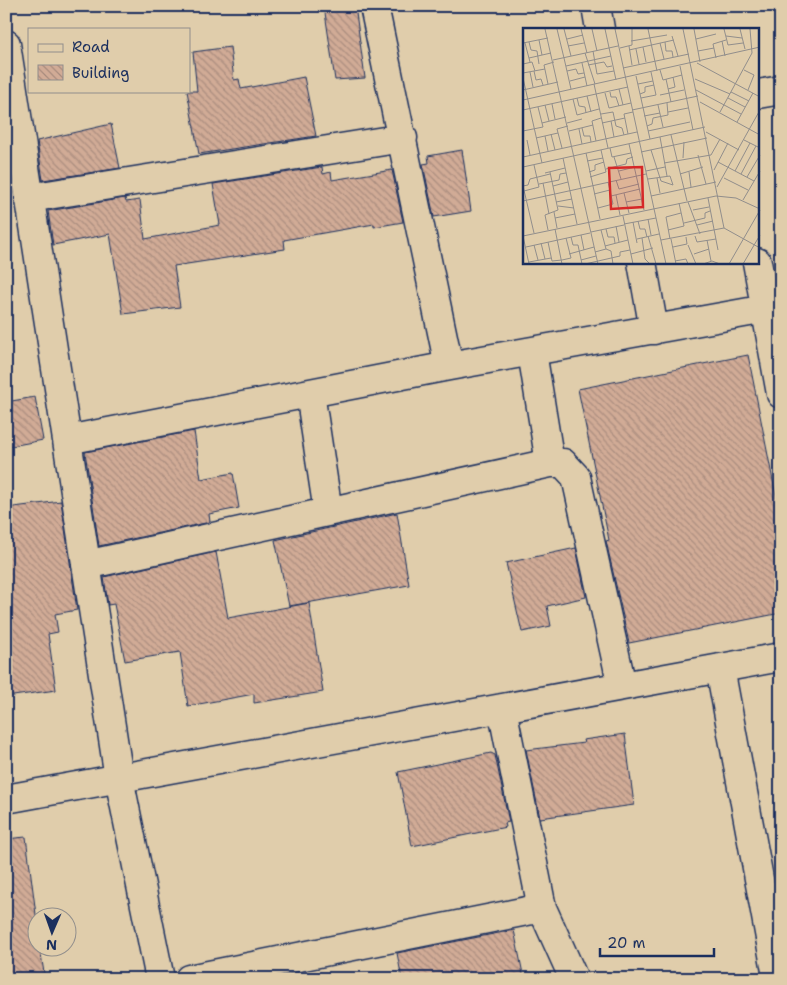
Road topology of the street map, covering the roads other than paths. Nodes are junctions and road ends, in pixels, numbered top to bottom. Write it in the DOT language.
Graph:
graph roads {
  1 [pos="374,6"];
  2 [pos="596,6"];
  3 [pos="600,28"];
  4 [pos="6,44"];
  5 [pos="781,90"];
  6 [pos="760,94"];
  7 [pos="403,138"];
  8 [pos="29,198"];
  9 [pos="642,264"];
  10 [pos="757,264"];
  11 [pos="766,309"];
  12 [pos="654,330"];
  13 [pos="532,352"];
  14 [pos="449,366"];
  15 [pos="310,393"];
  16 [pos="781,394"];
  17 [pos="67,440"];
  18 [pos="550,463"];
  19 [pos="328,512"];
  20 [pos="86,565"];
  21 [pos="781,657"];
  22 [pos="720,668"];
  23 [pos="622,686"];
  24 [pos="502,708"];
  25 [pos="119,778"];
  26 [pos="6,799"];
  27 [pos="542,908"];
  28 [pos="775,977"];
  29 [pos="160,979"];
  30 [pos="189,979"];
  31 [pos="574,979"];
  1 -- 7 [label="street"];
  2 -- 3 [label="street"];
  4 -- 8 [label="street"];
  5 -- 6 [label="street"];
  7 -- 8 [label="street"];
  7 -- 14 [label="street"];
  8 -- 17 [label="street"];
  9 -- 12 [label="street"];
  10 -- 11 [label="street"];
  11 -- 12 [label="street"];
  11 -- 16 [label="street"];
  12 -- 13 [label="street"];
  13 -- 14 [label="street"];
  13 -- 18 [label="street"];
  14 -- 15 [label="street"];
  15 -- 17 [label="street"];
  15 -- 19 [label="street"];
  17 -- 20 [label="street"];
  18 -- 19 [label="street"];
  18 -- 23 [label="street"];
  19 -- 20 [label="street"];
  20 -- 25 [label="street"];
  21 -- 22 [label="street"];
  22 -- 23 [label="street"];
  22 -- 28 [label="street"];
  23 -- 24 [label="street"];
  24 -- 25 [label="street"];
  24 -- 27 [label="street"];
  25 -- 26 [label="street"];
  25 -- 29 [label="street"];
  27 -- 30 [label="street"];
  27 -- 31 [label="street"];
}
